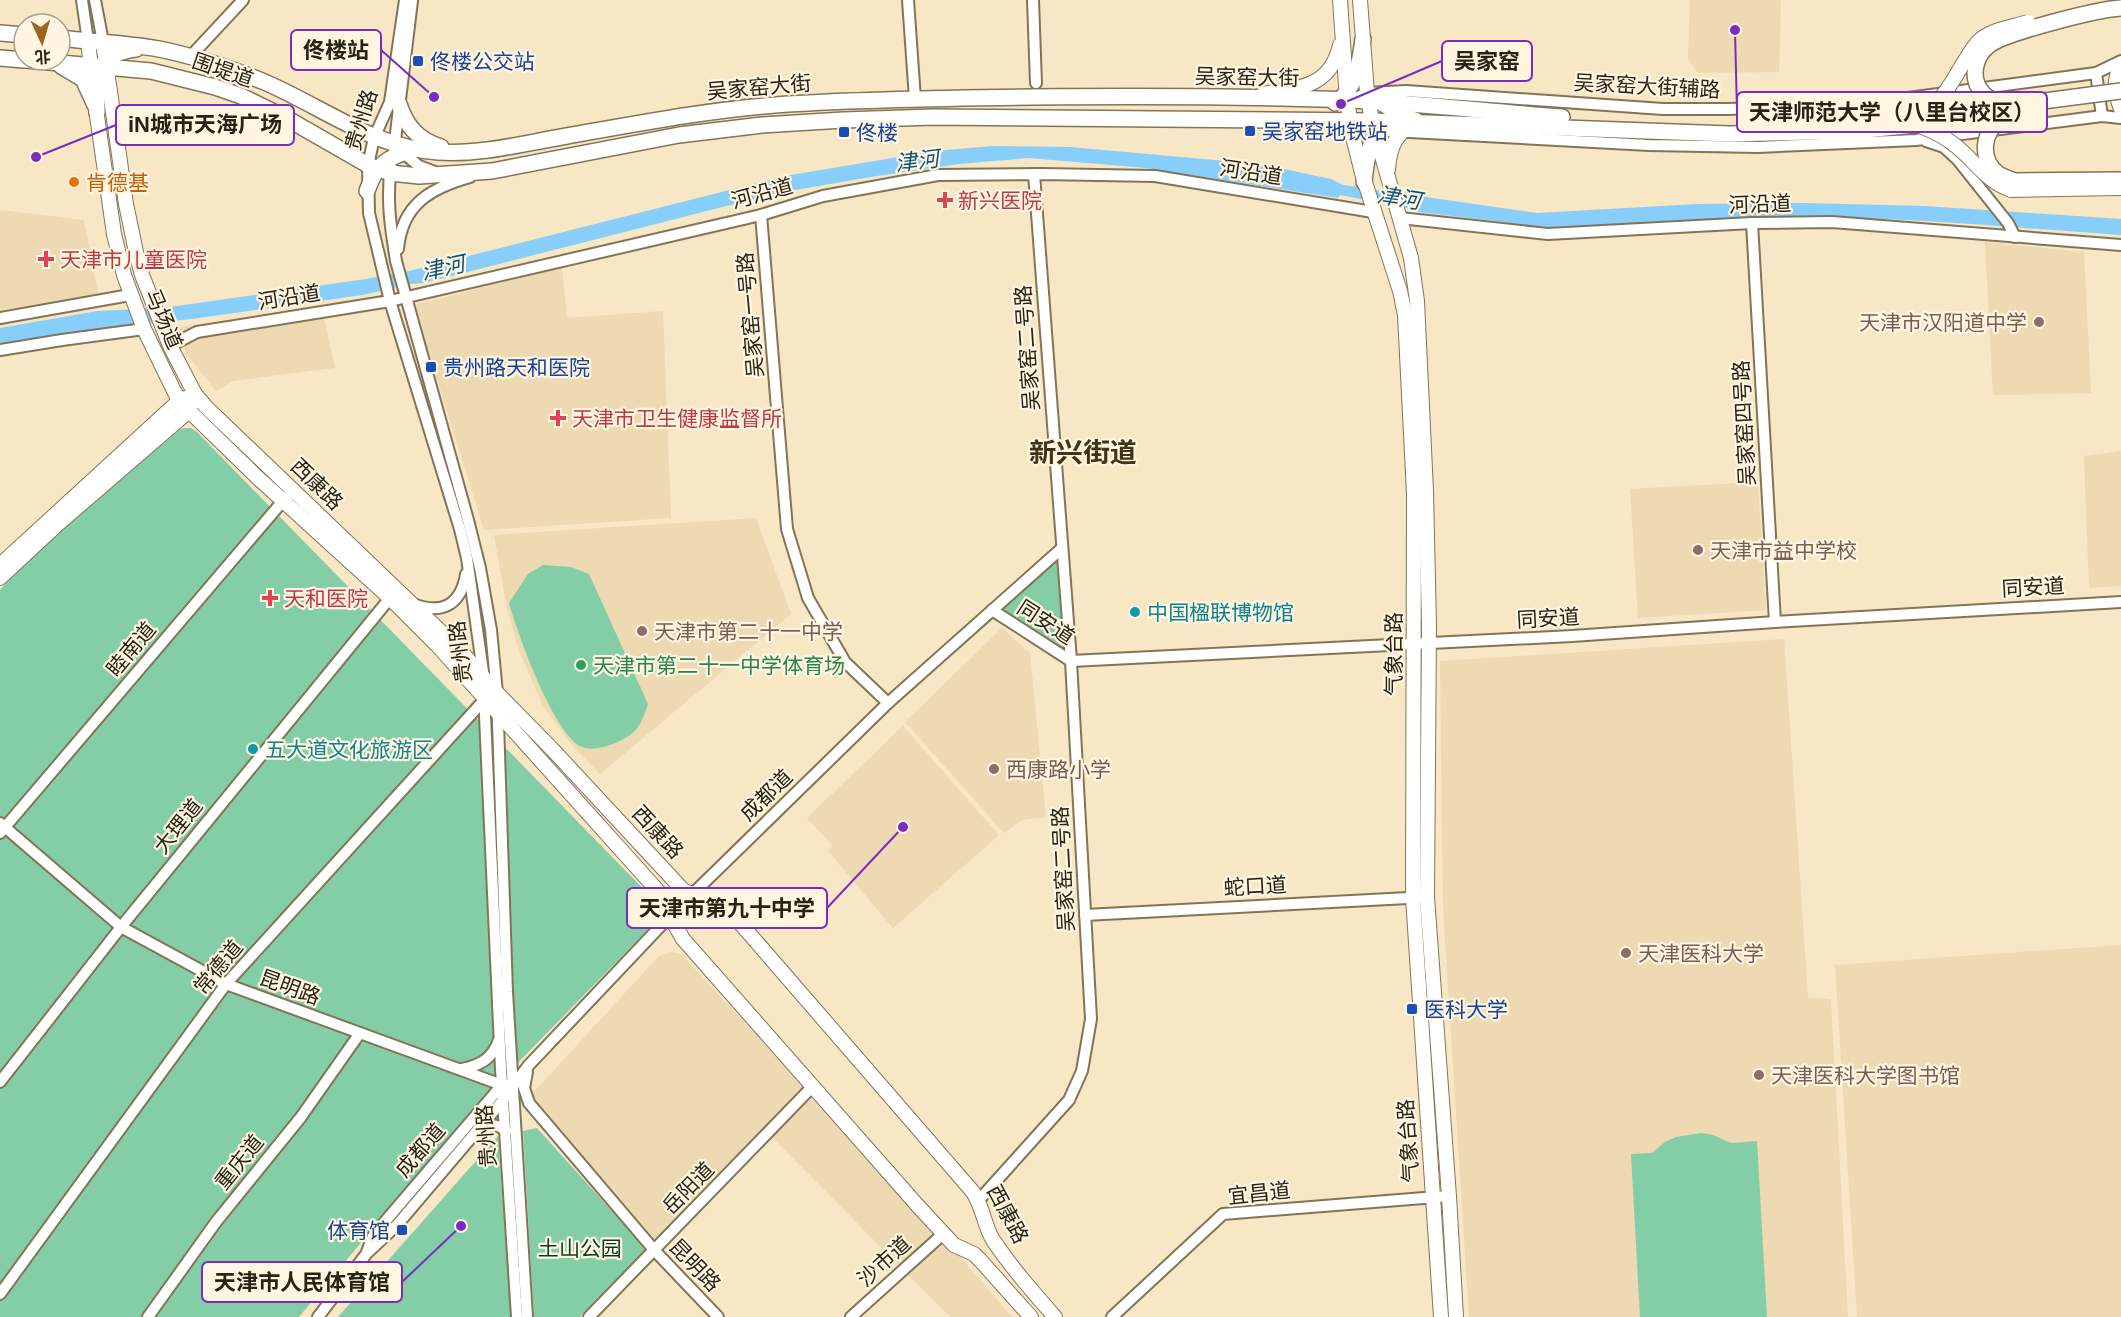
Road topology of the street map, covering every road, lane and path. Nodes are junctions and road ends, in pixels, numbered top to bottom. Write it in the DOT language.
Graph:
graph roads {
  1 [pos="82,0"];
  2 [pos="95,0"];
  3 [pos="243,0"];
  4 [pos="405,0"];
  5 [pos="412,0"];
  6 [pos="908,0"];
  7 [pos="1033,0"];
  8 [pos="1340,0"];
  9 [pos="1360,0"];
  10 [pos="2114,0"];
  11 [pos="2121,8"];
  12 [pos="1342,34"];
  13 [pos="1363,39"];
  14 [pos="72,45"];
  15 [pos="190,57"];
  16 [pos="98,59"];
  17 [pos="72,61"];
  18 [pos="2121,63"];
  19 [pos="72,72"];
  20 [pos="1356,74"];
  21 [pos="2097,74"];
  22 [pos="1036,83"];
  23 [pos="2121,91"];
  24 [pos="1242,97"];
  25 [pos="1345,98"];
  26 [pos="915,99"];
  27 [pos="1372,99"];
  28 [pos="2121,100"];
  29 [pos="394,103"];
  30 [pos="2024,109"];
  31 [pos="2121,109"];
  32 [pos="1489,111"];
  33 [pos="97,113"];
  34 [pos="1401,115"];
  35 [pos="2102,116"];
  36 [pos="2121,118"];
  37 [pos="1291,120"];
  38 [pos="1350,121"];
  39 [pos="1558,122"];
  40 [pos="1435,123"];
  41 [pos="1377,128"];
  42 [pos="1913,128"];
  43 [pos="1401,133"];
  44 [pos="374,138"];
  45 [pos="396,151"];
  46 [pos="462,152"];
  47 [pos="378,169"];
  48 [pos="492,171"];
  49 [pos="1034,174"];
  50 [pos="444,175"];
  51 [pos="1388,178"];
  52 [pos="2121,180"];
  53 [pos="1364,182"];
  54 [pos="2121,188"];
  55 [pos="368,191"];
  56 [pos="1372,210"];
  57 [pos="1399,214"];
  58 [pos="761,215"];
  59 [pos="1752,223"];
  60 [pos="2015,237"];
  61 [pos="2121,245"];
  62 [pos="396,261"];
  63 [pos="130,295"];
  64 [pos="405,297"];
  65 [pos="390,301"];
  66 [pos="0,318"];
  67 [pos="144,329"];
  68 [pos="170,346"];
  69 [pos="0,350"];
  70 [pos="187,404"];
  71 [pos="163,424"];
  72 [pos="209,429"];
  73 [pos="288,496"];
  74 [pos="1061,549"];
  75 [pos="467,558"];
  76 [pos="0,566"];
  77 [pos="0,578"];
  78 [pos="390,598"];
  79 [pos="2121,602"];
  80 [pos="412,604"];
  81 [pos="992,610"];
  82 [pos="1775,622"];
  83 [pos="1414,644"];
  84 [pos="1429,644"];
  85 [pos="1071,662"];
  86 [pos="483,676"];
  87 [pos="491,696"];
  88 [pos="888,703"];
  89 [pos="498,715"];
  90 [pos="2,828"];
  91 [pos="693,894"];
  92 [pos="1420,898"];
  93 [pos="671,915"];
  94 [pos="1084,915"];
  95 [pos="121,927"];
  96 [pos="226,984"];
  97 [pos="360,1033"];
  98 [pos="500,1037"];
  99 [pos="528,1066"];
  100 [pos="461,1070"];
  101 [pos="0,1082"];
  102 [pos="508,1085"];
  103 [pos="813,1086"];
  104 [pos="504,1099"];
  105 [pos="478,1129"];
  106 [pos="506,1131"];
  107 [pos="1449,1196"];
  108 [pos="1433,1198"];
  109 [pos="979,1200"];
  110 [pos="943,1234"];
  111 [pos="655,1251"];
  112 [pos="367,1252"];
  113 [pos="0,1294"];
  114 [pos="148,1317"];
  115 [pos="318,1317"];
  116 [pos="517,1317"];
  117 [pos="527,1317"];
  118 [pos="589,1317"];
  119 [pos="718,1317"];
  120 [pos="851,1317"];
  121 [pos="1031,1317"];
  122 [pos="1055,1317"];
  123 [pos="1113,1317"];
  124 [pos="1441,1317"];
  125 [pos="1456,1317"];
  1 -- 16 [label="street, 马场道"];
  2 -- 16 [label="street"];
  3 -- 15 [label="street"];
  4 -- 29 [label="street, 贵州路"];
  5 -- 29 [label="street, 贵州路"];
  6 -- 26 [label="street"];
  7 -- 22 [label="street"];
  8 -- 12 [label="main road, 气象台路"];
  9 -- 13 [label="main road, 气象台路"];
  10 -- 42 [label="main road, bridge"];
  11 -- 30 [label="highway, bridge"];
  12 -- 20 [label="main road"];
  12 -- 24 [label="main road"];
  12 -- 25 [label="main road, 气象台路"];
  13 -- 20 [label="highway"];
  13 -- 27 [label="main road, 气象台路"];
  14 -- 16 [label="highway, 围堤道"];
  15 -- 16 [label="highway, 围堤道"];
  15 -- 44 [label="highway, 围堤道"];
  16 -- 17 [label="highway, 围堤道"];
  16 -- 33 [label="highway"];
  16 -- 47 [label="highway, 围堤道"];
  16 -- 68 [label="main road, 马场道"];
  18 -- 21 [label="street, 吴家窑大街辅路"];
  18 -- 31 [label="main road"];
  19 -- 33 [label="highway"];
  20 -- 25 [label="highway"];
  20 -- 27 [label="main road"];
  21 -- 27 [label="street, 吴家窑大街辅路"];
  21 -- 35 [label="street"];
  23 -- 30 [label="highway, 吴家窑大街, bridge"];
  24 -- 25 [label="highway, 吴家窑大街"];
  24 -- 26 [label="highway, 吴家窑大街"];
  25 -- 27 [label="highway, 吴家窑大街"];
  25 -- 37 [label="highway"];
  25 -- 38 [label="main road, 气象台路"];
  26 -- 46 [label="highway, 吴家窑大街"];
  27 -- 32 [label="highway, 吴家窑大街"];
  27 -- 34 [label="main road"];
  27 -- 41 [label="main road, 气象台路"];
  28 -- 30 [label="highway, 吴家窑大街, bridge"];
  29 -- 44 [label="street, 贵州路"];
  29 -- 45 [label="street, 贵州路"];
  29 -- 46 [label="highway"];
  30 -- 42 [label="highway, 吴家窑大街, bridge"];
  30 -- 52 [label="highway, bridge"];
  32 -- 34 [label="highway"];
  32 -- 39 [label="highway, 吴家窑大街"];
  33 -- 63 [label="main road, 马场道"];
  34 -- 40 [label="main road"];
  34 -- 41 [label="highway"];
  35 -- 36 [label="street"];
  35 -- 42 [label="street"];
  37 -- 38 [label="highway, 吴家窑大街"];
  37 -- 48 [label="highway, 吴家窑大街"];
  38 -- 41 [label="highway, 吴家窑大街"];
  38 -- 53 [label="main road, 气象台路"];
  39 -- 40 [label="highway, 吴家窑大街"];
  39 -- 42 [label="highway, 吴家窑大街"];
  40 -- 41 [label="highway, 吴家窑大街"];
  40 -- 43 [label="main road"];
  41 -- 43 [label="street"];
  41 -- 51 [label="main road, 气象台路"];
  41 -- 53 [label="highway"];
  42 -- 43 [label="street"];
  42 -- 54 [label="main road, bridge"];
  42 -- 60 [label="street"];
  43 -- 51 [label="main road"];
  44 -- 45 [label="highway, 吴家窑大街"];
  44 -- 47 [label="street, 贵州路"];
  45 -- 46 [label="highway, 吴家窑大街"];
  45 -- 47 [label="highway"];
  45 -- 50 [label="street"];
  47 -- 50 [label="highway, 吴家窑大街"];
  47 -- 55 [label="highway"];
  47 -- 62 [label="street, 贵州路"];
  48 -- 50 [label="highway, 吴家窑大街"];
  48 -- 62 [label="street"];
  49 -- 56 [label="street, 河沿道"];
  49 -- 58 [label="street, 河沿道"];
  49 -- 74 [label="street, 吴家窑二号路"];
  51 -- 57 [label="main road, 气象台路"];
  53 -- 56 [label="main road, 气象台路"];
  55 -- 65 [label="street, 贵州路"];
  56 -- 83 [label="main road, 气象台路"];
  57 -- 59 [label="street, 河沿道"];
  57 -- 84 [label="main road, 气象台路"];
  58 -- 64 [label="street, 河沿道"];
  58 -- 88 [label="street, 吴家窑一号路"];
  59 -- 60 [label="street, 河沿道"];
  59 -- 82 [label="street, 吴家窑四号路"];
  60 -- 61 [label="street, 河沿道"];
  62 -- 64 [label="street, 贵州路"];
  63 -- 66 [label="street"];
  63 -- 67 [label="main road, 马场道"];
  64 -- 65 [label="street, 河沿道"];
  64 -- 87 [label="street, 贵州路"];
  65 -- 68 [label="street, 河沿道"];
  65 -- 75 [label="street, 贵州路"];
  67 -- 69 [label="street"];
  67 -- 70 [label="main road, 马场道"];
  67 -- 71 [label="main road"];
  68 -- 70 [label="main road, 马场道"];
  70 -- 71 [label="main road"];
  70 -- 72 [label="main road, 西康路"];
  70 -- 73 [label="main road, 西康路"];
  71 -- 72 [label="main road"];
  71 -- 76 [label="main road"];
  71 -- 77 [label="main road"];
  72 -- 73 [label="main road, 西康路"];
  73 -- 78 [label="main road, 西康路"];
  73 -- 80 [label="main road, 西康路"];
  73 -- 90 [label="street, 睦南道"];
  74 -- 81 [label="street, 成都道"];
  74 -- 85 [label="street, 吴家窑二号路"];
  75 -- 80 [label="street"];
  75 -- 86 [label="street, 贵州路"];
  78 -- 87 [label="main road, 西康路"];
  78 -- 95 [label="street, 大理道"];
  79 -- 82 [label="street, 同安道"];
  80 -- 86 [label="main road, 西康路"];
  81 -- 85 [label="street, 同安道"];
  81 -- 88 [label="street, 成都道"];
  82 -- 84 [label="street, 同安道"];
  83 -- 84 [label="street, 同安道"];
  83 -- 85 [label="street, 同安道"];
  83 -- 92 [label="main road, 气象台路"];
  84 -- 92 [label="main road, 气象台路"];
  85 -- 94 [label="street, 吴家窑二号路"];
  86 -- 87 [label="main road, 西康路"];
  87 -- 89 [label="main road, 西康路"];
  87 -- 91 [label="main road, 西康路"];
  87 -- 96 [label="street, 常德道"];
  87 -- 98 [label="street, 贵州路"];
  88 -- 91 [label="street, 成都道"];
  89 -- 93 [label="main road, 西康路"];
  89 -- 102 [label="street, 贵州路"];
  90 -- 95 [label="street, 昆明路"];
  91 -- 93 [label="street, 成都道"];
  91 -- 109 [label="main road, 西康路"];
  92 -- 94 [label="street, 蛇口道"];
  92 -- 107 [label="main road, 气象台路"];
  92 -- 108 [label="main road, 气象台路"];
  93 -- 99 [label="street, 成都道"];
  93 -- 103 [label="main road, 西康路"];
  94 -- 109 [label="street, 吴家窑二号路"];
  95 -- 96 [label="street, 昆明路"];
  95 -- 101 [label="street, 大理道"];
  96 -- 97 [label="street, 昆明路"];
  96 -- 113 [label="street, 常德道"];
  97 -- 100 [label="street, 昆明路"];
  97 -- 114 [label="street, 重庆道"];
  98 -- 100 [label="street"];
  98 -- 102 [label="street, 贵州路"];
  99 -- 102 [label="street, 成都道"];
  99 -- 111 [label="street, 昆明路"];
  100 -- 102 [label="street, 昆明路"];
  102 -- 104 [label="street, 贵州路"];
  102 -- 112 [label="street, 成都道"];
  102 -- 117 [label="street, 贵州路"];
  103 -- 110 [label="main road, 西康路"];
  103 -- 111 [label="street, 岳阳道"];
  104 -- 105 [label="street, 成都道"];
  104 -- 106 [label="street, 贵州路"];
  105 -- 106 [label="street"];
  105 -- 112 [label="street, 成都道"];
  106 -- 116 [label="street, 贵州路"];
  107 -- 108 [label="street, 宜昌道"];
  107 -- 125 [label="main road, 气象台路"];
  108 -- 123 [label="street, 宜昌道"];
  108 -- 124 [label="main road, 气象台路"];
  109 -- 122 [label="main road, 西康路"];
  110 -- 120 [label="street, 沙市道"];
  110 -- 121 [label="main road, 西康路"];
  111 -- 118 [label="street, 岳阳道"];
  111 -- 119 [label="street, 昆明路"];
  112 -- 115 [label="street, 成都道"];
}
